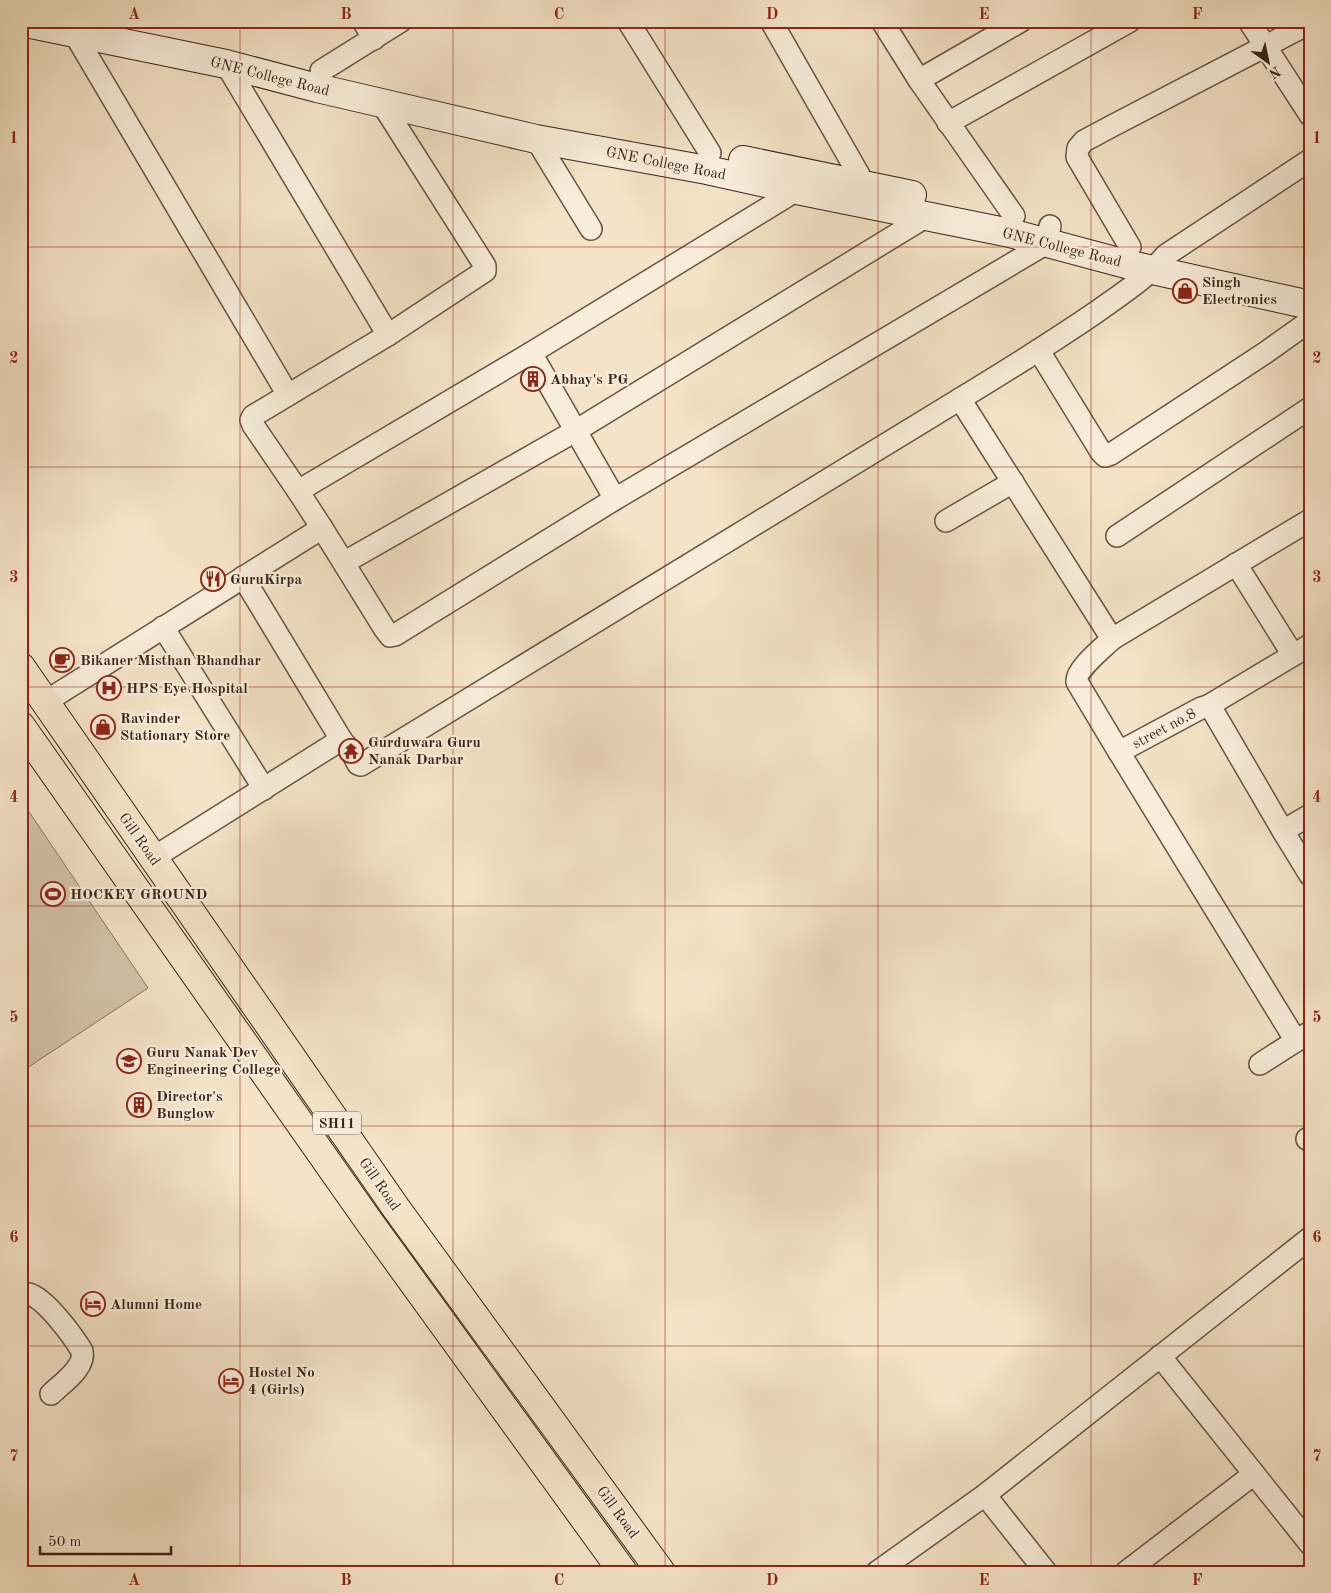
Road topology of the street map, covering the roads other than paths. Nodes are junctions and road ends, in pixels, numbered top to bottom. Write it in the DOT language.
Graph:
graph roads {
  1 [pos="102,21"];
  2 [pos="363,21"];
  3 [pos="401,21"];
  4 [pos="628,21"];
  5 [pos="771,21"];
  6 [pos="882,21"];
  7 [pos="1021,21"];
  8 [pos="1130,21"];
  9 [pos="1249,21"];
  10 [pos="21,22"];
  11 [pos="1310,23"];
  12 [pos="74,33"];
  13 [pos="374,40"];
  14 [pos="1265,46"];
  15 [pos="226,64"];
  16 [pos="321,71"];
  17 [pos="919,80"];
  18 [pos="381,102"];
  19 [pos="1310,115"];
  20 [pos="948,123"];
  21 [pos="536,140"];
  22 [pos="710,153"];
  23 [pos="1310,160"];
  24 [pos="797,190"];
  25 [pos="863,194"];
  26 [pos="927,216"];
  27 [pos="1014,216"];
  28 [pos="591,229"];
  29 [pos="1049,235"];
  30 [pos="1130,247"];
  31 [pos="1160,262"];
  32 [pos="1310,288"];
  33 [pos="1310,305"];
  34 [pos="1310,321"];
  35 [pos="388,336"];
  36 [pos="1040,351"];
  37 [pos="531,353"];
  38 [pos="288,395"];
  39 [pos="960,399"];
  40 [pos="1310,408"];
  41 [pos="577,430"];
  42 [pos="1013,482"];
  43 [pos="298,491"];
  44 [pos="615,499"];
  45 [pos="1310,520"];
  46 [pos="946,521"];
  47 [pos="322,528"];
  48 [pos="1117,536"];
  49 [pos="344,562"];
  50 [pos="1236,564"];
  51 [pos="243,577"];
  52 [pos="164,627"];
  53 [pos="1112,639"];
  54 [pos="1301,650"];
  55 [pos="21,667"];
  56 [pos="45,702"];
  57 [pos="1208,706"];
  58 [pos="21,726"];
  59 [pos="342,741"];
  60 [pos="1119,752"];
  61 [pos="264,788"];
  62 [pos="1310,815"];
  63 [pos="1283,831"];
  64 [pos="153,858"];
  65 [pos="1310,875"];
  66 [pos="1303,1037"];
  67 [pos="1260,1064"];
  68 [pos="1310,1238"];
  69 [pos="21,1294"];
  70 [pos="1160,1356"];
  71 [pos="51,1394"];
  72 [pos="1254,1474"];
  73 [pos="985,1495"];
  74 [pos="1310,1544"];
  75 [pos="623,1572"];
  76 [pos="662,1572"];
  77 [pos="877,1572"];
  78 [pos="1046,1572"];
  79 [pos="1126,1572"];
  1 -- 16 [label="street, GNE College Road"];
  2 -- 13 [label="street"];
  3 -- 13 [label="street"];
  4 -- 22 [label="street"];
  5 -- 25 [label="street"];
  6 -- 17 [label="street"];
  7 -- 17 [label="street"];
  8 -- 20 [label="street"];
  9 -- 14 [label="street"];
  10 -- 12 [label="street, GNE College Road"];
  11 -- 14 [label="street"];
  12 -- 15 [label="street, GNE College Road"];
  12 -- 38 [label="street"];
  13 -- 16 [label="street"];
  14 -- 19 [label="street"];
  14 -- 30 [label="street"];
  15 -- 18 [label="street, GNE College Road"];
  15 -- 35 [label="street"];
  16 -- 22 [label="street, GNE College Road"];
  17 -- 20 [label="street"];
  18 -- 21 [label="street, GNE College Road"];
  18 -- 35 [label="street"];
  20 -- 27 [label="street"];
  21 -- 24 [label="street, GNE College Road"];
  21 -- 28 [label="street"];
  22 -- 25 [label="street, GNE College Road"];
  23 -- 31 [label="street"];
  24 -- 25 [label="street, GNE College Road"];
  24 -- 37 [label="street"];
  25 -- 26 [label="street, GNE College Road"];
  25 -- 27 [label="street, GNE College Road"];
  26 -- 29 [label="street, GNE College Road"];
  26 -- 41 [label="street"];
  27 -- 29 [label="street, GNE College Road"];
  29 -- 30 [label="street, GNE College Road"];
  29 -- 31 [label="street, GNE College Road"];
  29 -- 44 [label="street"];
  30 -- 31 [label="street, GNE College Road"];
  31 -- 32 [label="street, GNE College Road"];
  31 -- 33 [label="street, GNE College Road"];
  31 -- 36 [label="street"];
  34 -- 36 [label="street"];
  35 -- 38 [label="street"];
  36 -- 39 [label="street"];
  37 -- 41 [label="street"];
  37 -- 43 [label="street"];
  38 -- 43 [label="street"];
  39 -- 42 [label="street"];
  39 -- 59 [label="street"];
  40 -- 48 [label="street"];
  41 -- 44 [label="street"];
  41 -- 49 [label="street"];
  42 -- 46 [label="street"];
  42 -- 53 [label="street"];
  43 -- 47 [label="street"];
  44 -- 49 [label="street"];
  45 -- 50 [label="street"];
  47 -- 49 [label="street"];
  47 -- 51 [label="street"];
  50 -- 53 [label="street"];
  50 -- 54 [label="street"];
  51 -- 52 [label="street"];
  51 -- 59 [label="street"];
  52 -- 56 [label="street"];
  52 -- 61 [label="street"];
  53 -- 60 [label="street, street no.8"];
  54 -- 57 [label="street"];
  55 -- 56 [label="main road, Gill Road / SH11"];
  56 -- 64 [label="main road, Gill Road / SH11"];
  57 -- 60 [label="street, street no.8"];
  57 -- 63 [label="street, street no.8"];
  58 -- 75 [label="main road, Gill Road / SH11"];
  59 -- 61 [label="street"];
  60 -- 66 [label="street"];
  61 -- 64 [label="street"];
  62 -- 63 [label="street"];
  63 -- 65 [label="street, street no.8"];
  64 -- 76 [label="main road, Gill Road / SH11"];
  66 -- 67 [label="street"];
  68 -- 70 [label="street"];
  69 -- 71 [label="street"];
  70 -- 72 [label="street"];
  70 -- 73 [label="street"];
  72 -- 74 [label="street"];
  72 -- 79 [label="street"];
  73 -- 77 [label="street"];
  73 -- 78 [label="street"];
}
